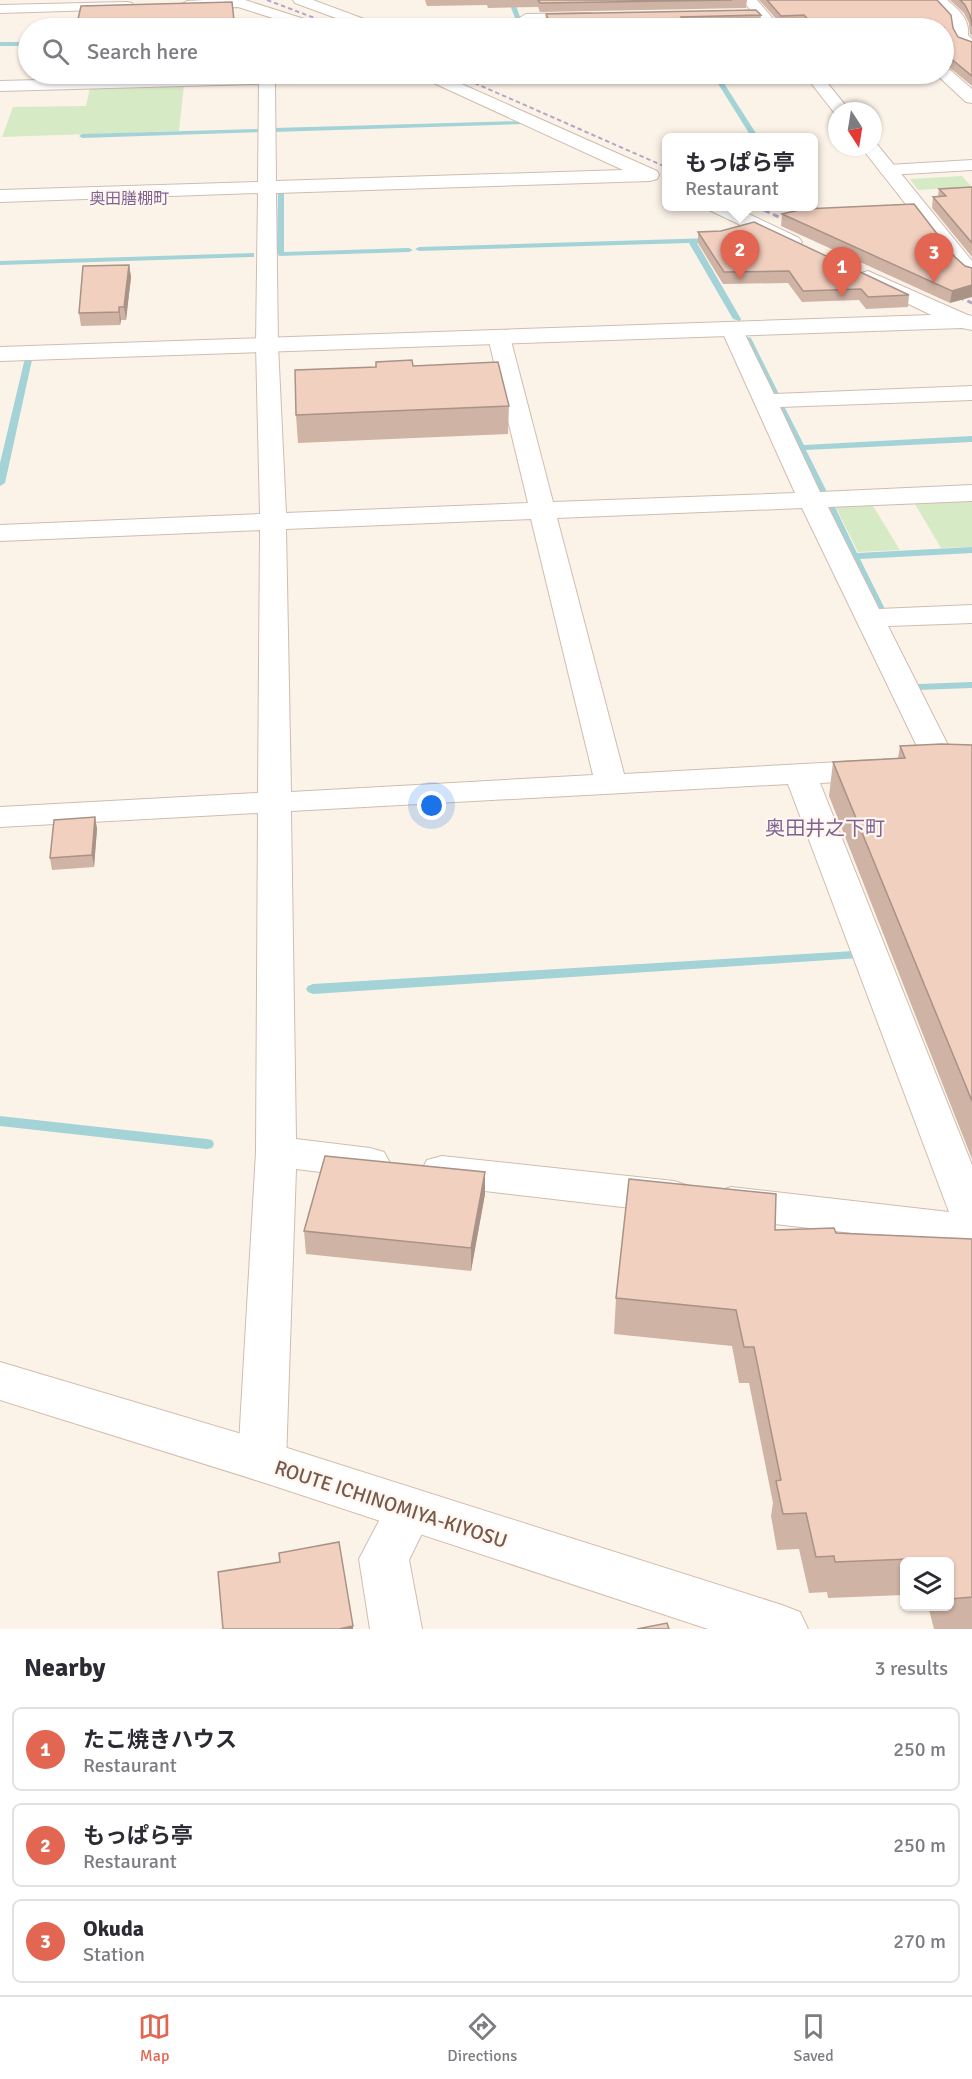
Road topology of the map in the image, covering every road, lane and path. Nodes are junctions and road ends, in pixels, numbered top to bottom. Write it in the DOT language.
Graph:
graph roads {
  1 [pos="300,0"];
  2 [pos="518,0"];
  3 [pos="750,0"];
  4 [pos="235,2"];
  5 [pos="168,5"];
  6 [pos="944,5"];
  7 [pos="144,6"];
  8 [pos="0,9"];
  9 [pos="972,9"];
  10 [pos="738,14"];
  11 [pos="761,14"];
  12 [pos="286,18"];
  13 [pos="348,18"];
  14 [pos="526,18"];
  15 [pos="765,18"];
  16 [pos="972,45"];
  17 [pos="954,74"];
  18 [pos="33,84"];
  19 [pos="267,84"];
  20 [pos="451,84"];
  21 [pos="820,84"];
  22 [pos="0,86"];
  23 [pos="972,98"];
  24 [pos="835,102"];
  25 [pos="877,156"];
  26 [pos="972,165"];
  27 [pos="888,170"];
  28 [pos="658,179"];
  29 [pos="266,188"];
  30 [pos="0,196"];
  31 [pos="725,211"];
  32 [pos="812,251"];
  33 [pos="854,271"];
  34 [pos="972,272"];
  35 [pos="967,322"];
  36 [pos="732,329"];
  37 [pos="499,337"];
  38 [pos="267,345"];
  39 [pos="0,354"];
  40 [pos="972,393"];
  41 [pos="765,401"];
  42 [pos="972,493"];
  43 [pos="811,499"];
  44 [pos="543,510"];
  45 [pos="273,522"];
  46 [pos="0,533"];
  47 [pos="972,614"];
  48 [pos="870,618"];
  49 [pos="957,766"];
  50 [pos="801,775"];
  51 [pos="611,785"];
  52 [pos="275,802"];
  53 [pos="0,817"];
  54 [pos="276,1152"];
  55 [pos="972,1218"];
  56 [pos="972,1231"];
  57 [pos="0,1381"];
  58 [pos="262,1461"];
  59 [pos="410,1511"];
  60 [pos="396,1629"];
  61 [pos="782,1629"];
  1 -- 13 [label="street"];
  2 -- 14 [label="street"];
  3 -- 11 [label="street"];
  4 -- 5 [label="street"];
  4 -- 12 [label="street"];
  6 -- 9 [label="street"];
  6 -- 16 [label="street"];
  7 -- 8 [label="street"];
  10 -- 11 [label="street"];
  11 -- 15 [label="street"];
  17 -- 23 [label="street"];
  18 -- 22 [label="street"];
  19 -- 29 [label="street"];
  20 -- 28 [label="street"];
  21 -- 24 [label="street"];
  25 -- 27 [label="street"];
  26 -- 27 [label="street"];
  27 -- 34 [label="street"];
  28 -- 29 [label="street"];
  29 -- 30 [label="street"];
  29 -- 38 [label="street"];
  31 -- 32 [label="street"];
  33 -- 35 [label="street"];
  35 -- 36 [label="street"];
  36 -- 37 [label="street"];
  36 -- 41 [label="street"];
  37 -- 38 [label="street"];
  37 -- 44 [label="street"];
  38 -- 39 [label="street"];
  38 -- 45 [label="street"];
  40 -- 41 [label="street"];
  41 -- 43 [label="street"];
  42 -- 43 [label="street"];
  43 -- 44 [label="street"];
  43 -- 48 [label="street"];
  44 -- 45 [label="street"];
  44 -- 51 [label="street"];
  45 -- 46 [label="street"];
  45 -- 52 [label="street"];
  47 -- 48 [label="street"];
  48 -- 49 [label="street"];
  49 -- 50 [label="street"];
  50 -- 51 [label="street"];
  50 -- 55 [label="street"];
  51 -- 52 [label="street"];
  52 -- 53 [label="street"];
  52 -- 54 [label="street"];
  54 -- 56 [label="street"];
  54 -- 58 [label="street"];
  57 -- 58 [label="street, ROUTE ICHINOMIYA-KIYOSU"];
  58 -- 59 [label="street, ROUTE ICHINOMIYA-KIYOSU"];
  59 -- 60 [label="street"];
  59 -- 61 [label="street, ROUTE ICHINOMIYA-KIYOSU"];
}
